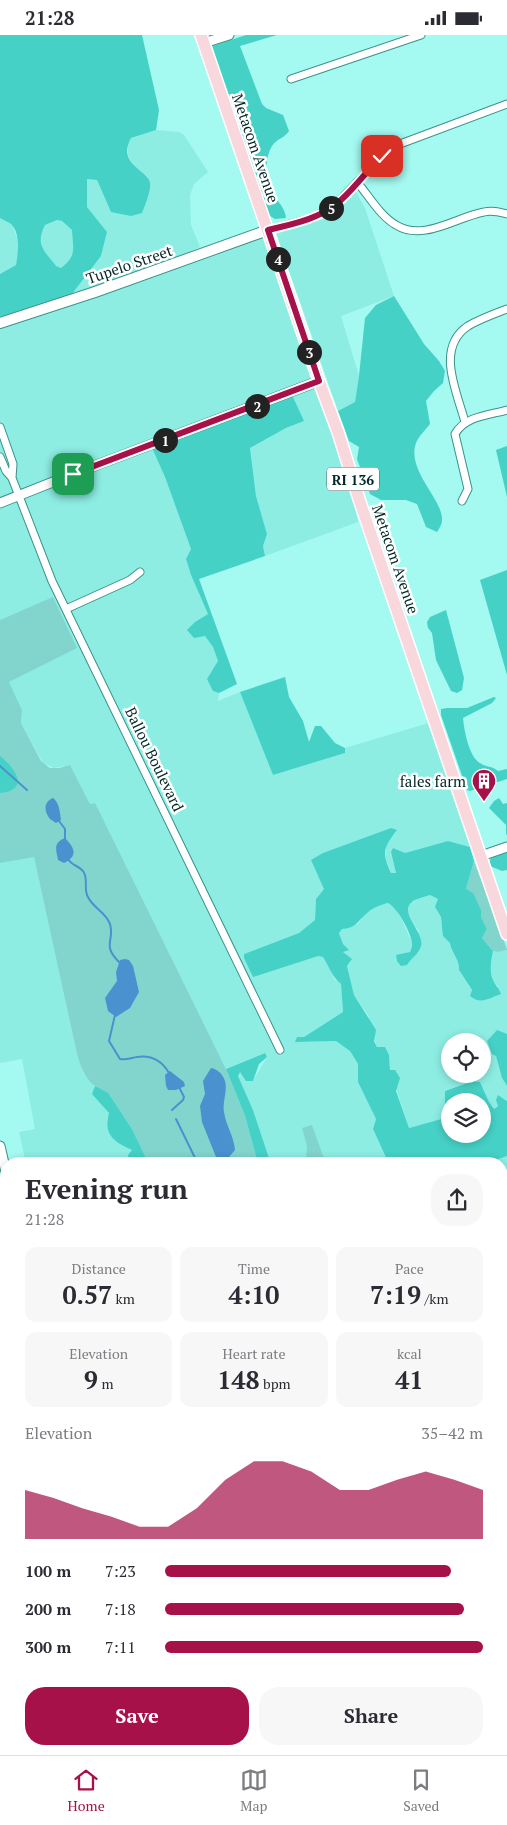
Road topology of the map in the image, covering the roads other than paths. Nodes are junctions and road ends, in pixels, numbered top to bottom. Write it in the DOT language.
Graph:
graph roads {
  1 [pos="230,35"];
  2 [pos="421,35"];
  3 [pos="202,39"];
  4 [pos="291,79"];
  5 [pos="507,104"];
  6 [pos="357,182"];
  7 [pos="507,214"];
  8 [pos="268,230"];
  9 [pos="507,309"];
  10 [pos="0,323"];
  11 [pos="319,381"];
  12 [pos="507,410"];
  13 [pos="466,422"];
  14 [pos="0,427"];
  15 [pos="0,457"];
  16 [pos="12,478"];
  17 [pos="19,495"];
  18 [pos="462,501"];
  19 [pos="0,503"];
  20 [pos="140,572"];
  21 [pos="66,609"];
  22 [pos="507,847"];
  23 [pos="481,856"];
  24 [pos="506,930"];
  25 [pos="280,1050"];
  1 -- 3 [label="street"];
  2 -- 4 [label="street"];
  3 -- 8 [label="main road, Metacom Avenue / RI 136"];
  5 -- 6 [label="street"];
  6 -- 7 [label="street"];
  6 -- 8 [label="street"];
  8 -- 10 [label="main road, Tupelo Street"];
  8 -- 11 [label="main road, Metacom Avenue / RI 136"];
  9 -- 13 [label="street"];
  11 -- 17 [label="street"];
  11 -- 23 [label="main road, Metacom Avenue / RI 136"];
  12 -- 13 [label="street"];
  13 -- 18 [label="street"];
  14 -- 16 [label="street, Ballou Boulevard"];
  15 -- 16 [label="street, Ballou Boulevard"];
  16 -- 17 [label="street, Ballou Boulevard"];
  17 -- 19 [label="street"];
  17 -- 21 [label="street, Ballou Boulevard"];
  20 -- 21 [label="street"];
  21 -- 25 [label="street, Ballou Boulevard"];
  22 -- 23 [label="street"];
  23 -- 24 [label="main road, Metacom Avenue / RI 136"];
}
